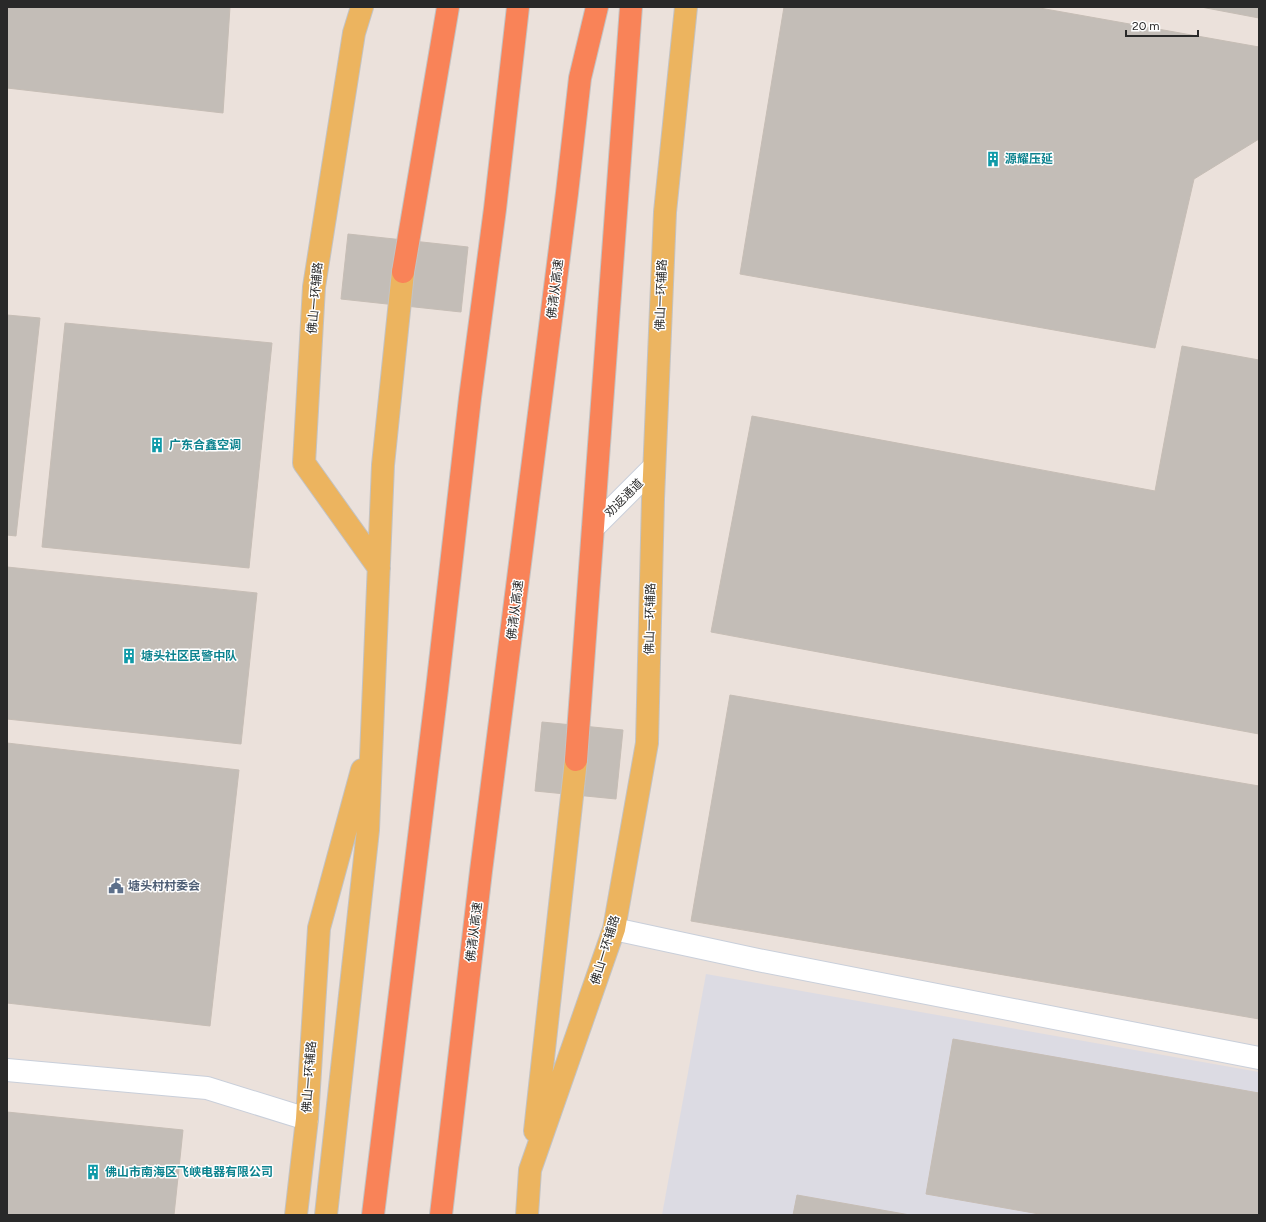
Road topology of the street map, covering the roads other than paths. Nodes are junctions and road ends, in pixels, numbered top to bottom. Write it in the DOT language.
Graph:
graph roads {
  1 [pos="362,7"];
  2 [pos="448,7"];
  3 [pos="518,7"];
  4 [pos="597,7"];
  5 [pos="631,7"];
  6 [pos="686,7"];
  7 [pos="403,272"];
  8 [pos="654,467"];
  9 [pos="593,528"];
  10 [pos="379,568"];
  11 [pos="372,730"];
  12 [pos="576,760"];
  13 [pos="614,929"];
  14 [pos="1259,1058"];
  15 [pos="7,1070"];
  16 [pos="307,1119"];
  17 [pos="530,1170"];
  18 [pos="296,1215"];
  19 [pos="326,1215"];
  20 [pos="373,1215"];
  21 [pos="441,1215"];
  22 [pos="527,1215"];
  1 -- 10 [label="main road, 佛山一环辅路"];
  2 -- 7 [label="highway"];
  3 -- 20 [label="highway"];
  4 -- 21 [label="highway, 佛清从高速"];
  5 -- 9 [label="highway"];
  6 -- 8 [label="main road, 佛山一环辅路"];
  7 -- 10 [label="main road"];
  8 -- 9 [label="street, 劝返通道"];
  8 -- 13 [label="main road, 佛山一环辅路"];
  9 -- 12 [label="highway"];
  10 -- 11 [label="main road"];
  11 -- 16 [label="main road, 佛山一环辅路"];
  11 -- 19 [label="main road"];
  12 -- 17 [label="main road"];
  13 -- 14 [label="street"];
  13 -- 17 [label="main road, 佛山一环辅路"];
  15 -- 16 [label="street"];
  16 -- 18 [label="main road, 佛山一环辅路"];
  17 -- 22 [label="main road, 佛山一环辅路"];
}
